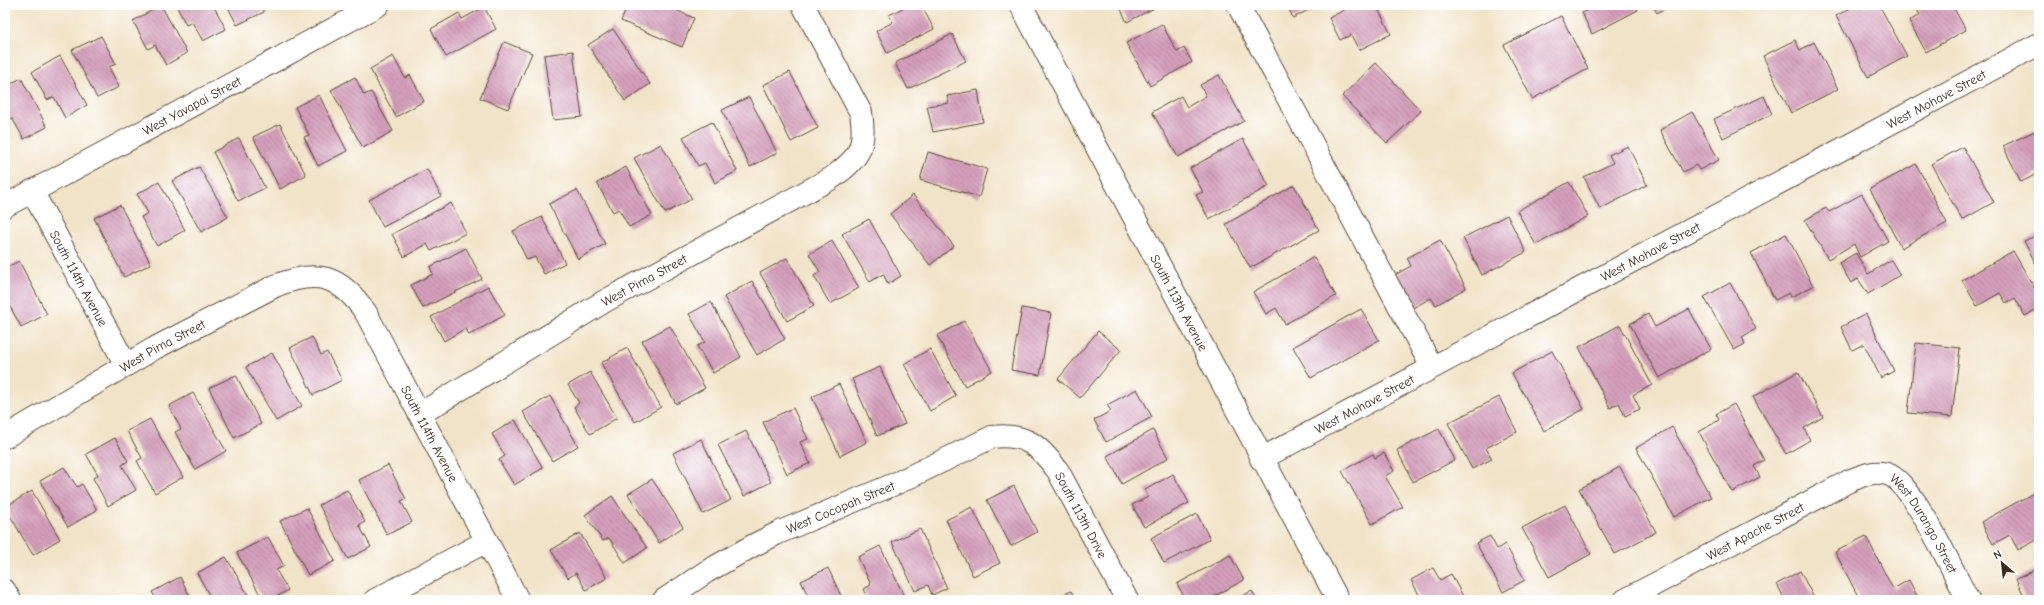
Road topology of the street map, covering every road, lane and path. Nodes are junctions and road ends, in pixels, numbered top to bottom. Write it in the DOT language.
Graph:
graph roads {
  1 [pos="378,5"];
  2 [pos="803,5"];
  3 [pos="1021,5"];
  4 [pos="1238,5"];
  5 [pos="2039,44"];
  6 [pos="32,191"];
  7 [pos="5,206"];
  8 [pos="327,278"];
  9 [pos="126,365"];
  10 [pos="1432,367"];
  11 [pos="420,414"];
  12 [pos="5,437"];
  13 [pos="1024,439"];
  14 [pos="1261,459"];
  15 [pos="1887,474"];
  16 [pos="487,541"];
  17 [pos="5,591"];
  18 [pos="10,600"];
  19 [pos="375,600"];
  20 [pos="518,600"];
  21 [pos="664,600"];
  22 [pos="1127,600"];
  23 [pos="1338,600"];
  24 [pos="1625,600"];
  25 [pos="1968,600"];
  1 -- 6 [label="street, West Yavapai Street"];
  2 -- 11 [label="street, West Pima Street"];
  3 -- 14 [label="street, South 113th Avenue"];
  4 -- 10 [label="street"];
  5 -- 10 [label="street, West Mohave Street"];
  6 -- 7 [label="street, West Yavapai Street"];
  6 -- 9 [label="street, South 114th Avenue"];
  8 -- 9 [label="street, West Pima Street"];
  8 -- 11 [label="street, South 114th Avenue"];
  9 -- 12 [label="street, West Pima Street"];
  10 -- 14 [label="street, West Mohave Street"];
  11 -- 16 [label="street, South 114th Avenue"];
  13 -- 21 [label="street, West Cocopah Street"];
  13 -- 22 [label="street, South 113th Drive"];
  14 -- 23 [label="street, South 113th Avenue"];
  15 -- 24 [label="street, West Apache Street"];
  15 -- 25 [label="street, West Durango Street"];
  16 -- 19 [label="street"];
  16 -- 20 [label="street, South 114th Avenue"];
  17 -- 18 [label="street"];
}
